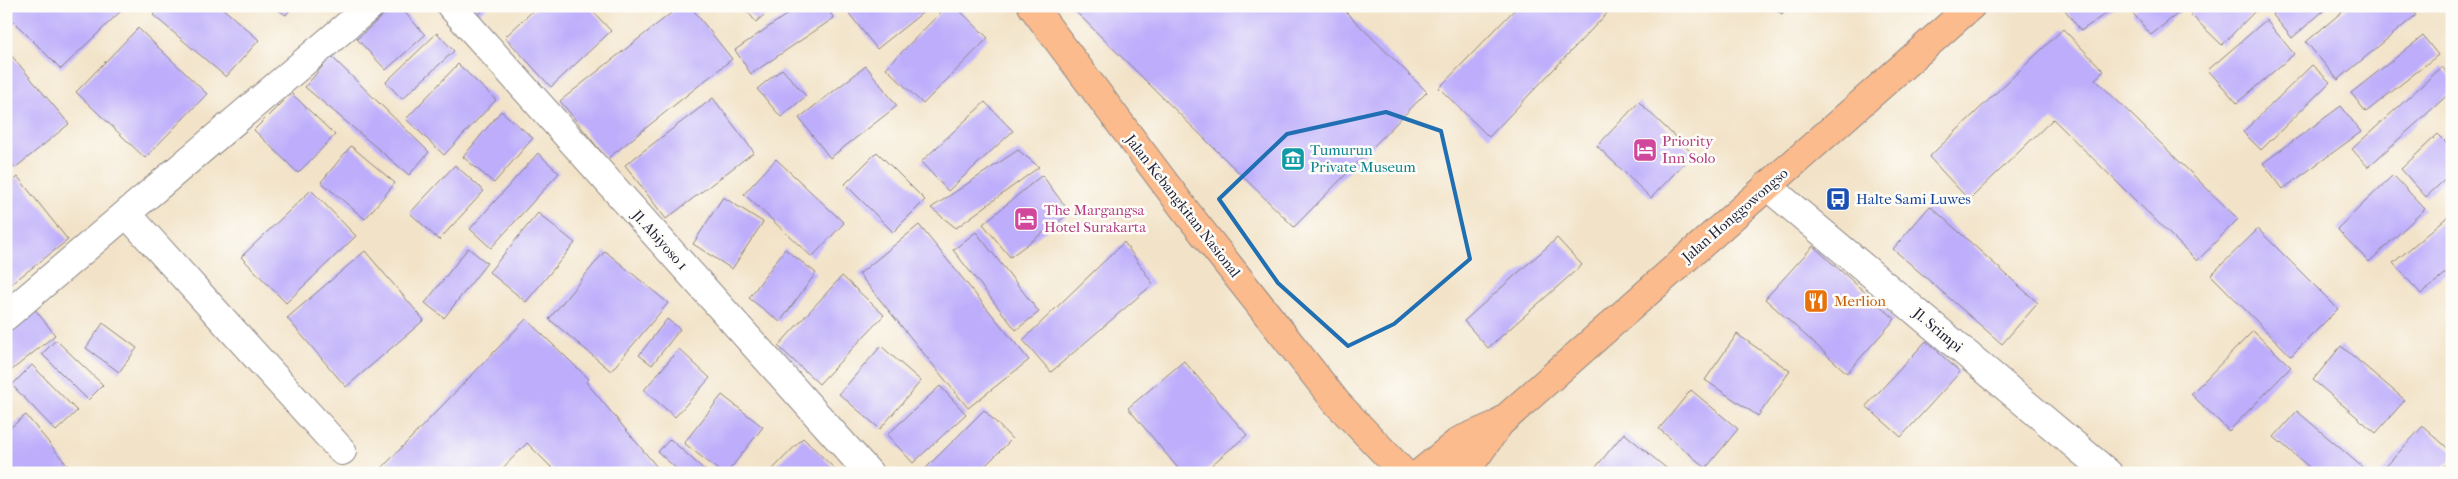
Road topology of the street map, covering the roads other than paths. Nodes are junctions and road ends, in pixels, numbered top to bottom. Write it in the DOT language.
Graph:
graph roads {
  1 [pos="370,6"];
  2 [pos="451,6"];
  3 [pos="1032,6"];
  4 [pos="1971,6"];
  5 [pos="1767,186"];
  6 [pos="127,214"];
  7 [pos="6,316"];
  8 [pos="1337,403"];
  9 [pos="1500,423"];
  10 [pos="342,451"];
  11 [pos="869,473"];
  12 [pos="1379,473"];
  13 [pos="1404,473"];
  14 [pos="1420,473"];
  15 [pos="1461,473"];
  16 [pos="2108,473"];
  1 -- 6 [label="street"];
  2 -- 11 [label="street, Jl. Abiyoso 1"];
  3 -- 8 [label="main road, Jalan Kebangkitan Nasional"];
  4 -- 5 [label="main road, Jalan Honggowongso"];
  5 -- 9 [label="main road, Jalan Honggowongso"];
  5 -- 16 [label="street, Jl. Srimpi"];
  6 -- 7 [label="street"];
  6 -- 10 [label="street"];
  8 -- 12 [label="main road, Jalan Kebangkitan Nasional"];
  8 -- 13 [label="main road, Jalan Kebangkitan Nasional"];
  9 -- 14 [label="main road, Jalan Honggowongso"];
  9 -- 15 [label="main road, Jalan Honggowongso"];
}
